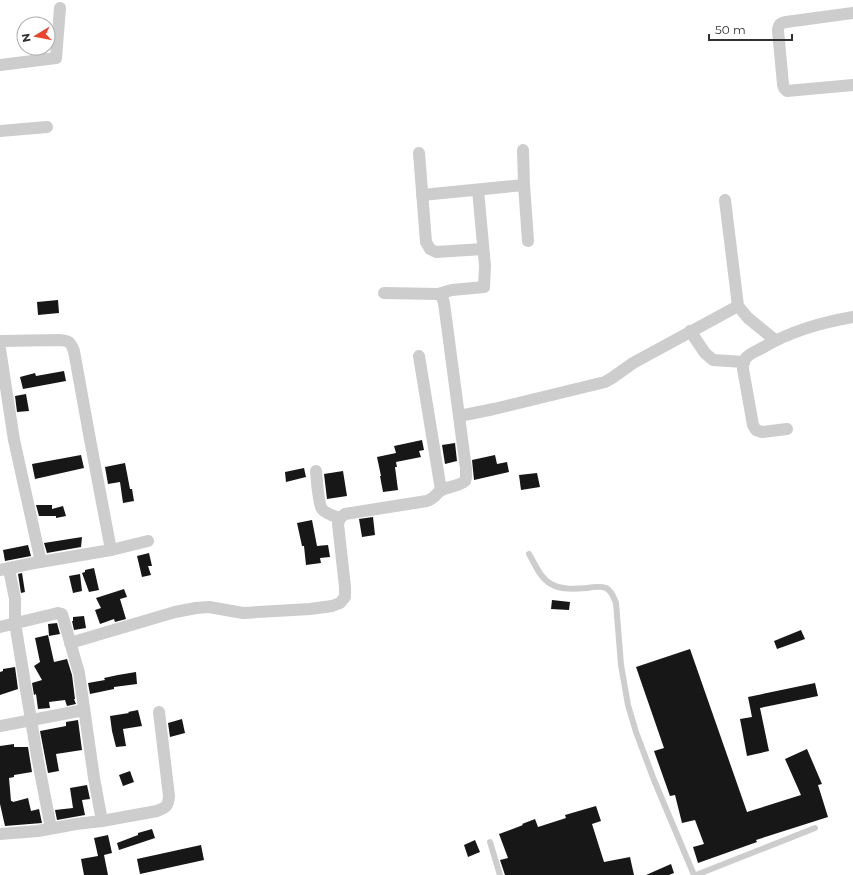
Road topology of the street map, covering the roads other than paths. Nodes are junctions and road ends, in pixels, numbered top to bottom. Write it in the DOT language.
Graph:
graph roads {
  1 [pos="60,8"];
  2 [pos="853,13"];
  3 [pos="0,65"];
  4 [pos="853,85"];
  5 [pos="47,127"];
  6 [pos="0,131"];
  7 [pos="523,150"];
  8 [pos="419,153"];
  9 [pos="524,185"];
  10 [pos="478,190"];
  11 [pos="422,195"];
  12 [pos="725,200"];
  13 [pos="528,241"];
  14 [pos="483,249"];
  15 [pos="384,293"];
  16 [pos="438,294"];
  17 [pos="738,306"];
  18 [pos="853,317"];
  19 [pos="690,332"];
  20 [pos="775,340"];
  21 [pos="0,341"];
  22 [pos="0,349"];
  23 [pos="419,356"];
  24 [pos="744,362"];
  25 [pos="459,416"];
  26 [pos="787,429"];
  27 [pos="316,471"];
  28 [pos="441,490"];
  29 [pos="340,518"];
  30 [pos="148,541"];
  31 [pos="111,550"];
  32 [pos="530,554"];
  33 [pos="41,562"];
  34 [pos="4,570"];
  35 [pos="15,623"];
  36 [pos="0,627"];
  37 [pos="70,642"];
  38 [pos="84,710"];
  39 [pos="159,712"];
  40 [pos="31,720"];
  41 [pos="0,726"];
  42 [pos="102,821"];
  43 [pos="51,828"];
  44 [pos="815,828"];
  45 [pos="0,834"];
  46 [pos="490,842"];
  47 [pos="500,875"];
  48 [pos="695,875"];
  1 -- 3 [label="street"];
  2 -- 4 [label="street"];
  5 -- 6 [label="street"];
  7 -- 9 [label="street"];
  8 -- 11 [label="street"];
  9 -- 10 [label="street"];
  9 -- 13 [label="street"];
  10 -- 11 [label="street"];
  10 -- 14 [label="street"];
  11 -- 14 [label="street"];
  12 -- 17 [label="street"];
  14 -- 16 [label="street"];
  15 -- 16 [label="street"];
  16 -- 25 [label="street"];
  17 -- 19 [label="street"];
  17 -- 20 [label="street"];
  18 -- 20 [label="street"];
  19 -- 24 [label="street"];
  19 -- 25 [label="street"];
  20 -- 24 [label="street"];
  21 -- 31 [label="street"];
  22 -- 33 [label="street"];
  23 -- 28 [label="street"];
  24 -- 26 [label="street"];
  25 -- 28 [label="street"];
  27 -- 29 [label="street"];
  28 -- 29 [label="street"];
  29 -- 37 [label="street"];
  30 -- 31 [label="street"];
  31 -- 33 [label="street"];
  32 -- 48 [label="lane"];
  33 -- 34 [label="street"];
  34 -- 35 [label="street"];
  35 -- 36 [label="street"];
  35 -- 37 [label="street"];
  35 -- 40 [label="street"];
  37 -- 38 [label="street"];
  38 -- 40 [label="street"];
  38 -- 42 [label="street"];
  39 -- 42 [label="street"];
  40 -- 41 [label="street"];
  40 -- 43 [label="street"];
  42 -- 43 [label="street"];
  43 -- 45 [label="street"];
  44 -- 48 [label="lane"];
  46 -- 47 [label="lane"];
}
